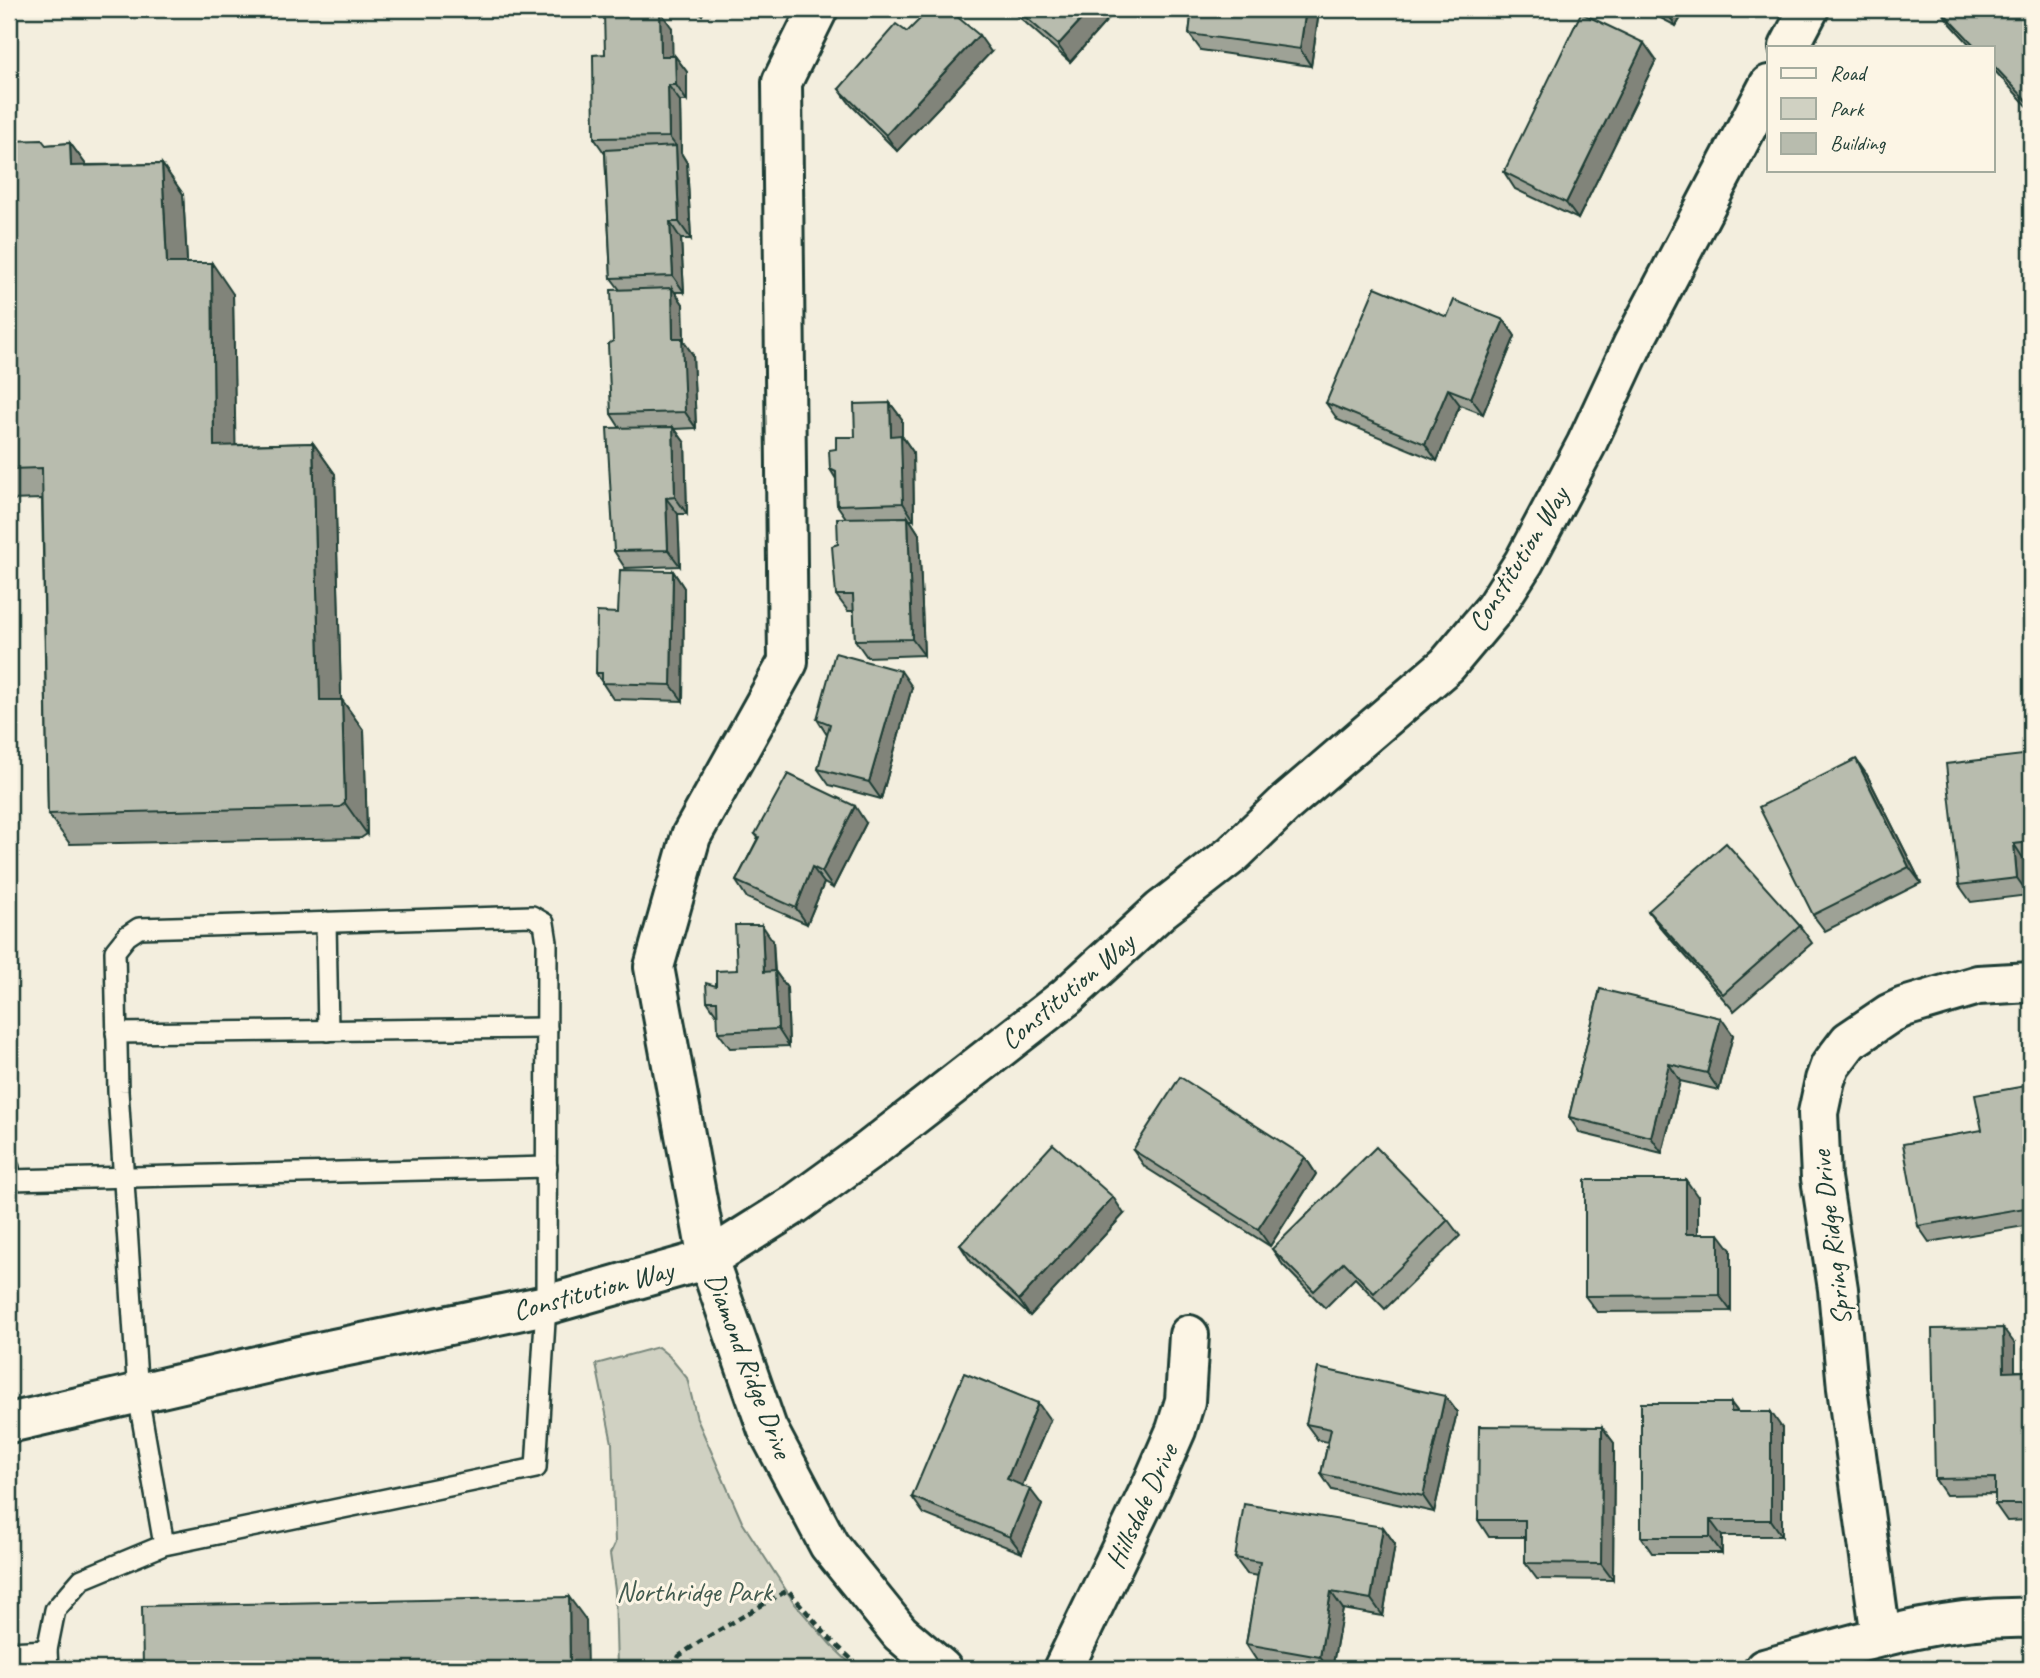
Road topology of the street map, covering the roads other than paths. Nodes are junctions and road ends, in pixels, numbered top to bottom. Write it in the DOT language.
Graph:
graph roads {
  1 [pos="818,9"];
  2 [pos="1809,9"];
  3 [pos="1789,46"];
  4 [pos="1767,89"];
  5 [pos="326,922"];
  6 [pos="2031,982"];
  7 [pos="547,1028"];
  8 [pos="328,1031"];
  9 [pos="117,1033"];
  10 [pos="547,1167"];
  11 [pos="9,1168"];
  12 [pos="124,1176"];
  13 [pos="708,1259"];
  14 [pos="546,1305"];
  15 [pos="1189,1335"];
  16 [pos="138,1395"];
  17 [pos="9,1423"];
  18 [pos="164,1545"];
  19 [pos="2031,1618"];
  20 [pos="1881,1637"];
  21 [pos="9,1652"];
  22 [pos="47,1660"];
  23 [pos="942,1669"];
  24 [pos="1063,1669"];
  25 [pos="1764,1669"];
  1 -- 13 [label="street, Diamond Ridge Drive"];
  2 -- 3 [label="street"];
  4 -- 13 [label="street, Constitution Way"];
  5 -- 7 [label="lane"];
  5 -- 8 [label="lane"];
  5 -- 9 [label="lane"];
  6 -- 20 [label="street, Spring Ridge Drive"];
  7 -- 8 [label="lane"];
  7 -- 10 [label="lane"];
  8 -- 9 [label="lane"];
  9 -- 12 [label="lane"];
  10 -- 12 [label="lane"];
  10 -- 14 [label="lane"];
  11 -- 12 [label="lane"];
  12 -- 16 [label="lane"];
  13 -- 14 [label="street, Constitution Way"];
  13 -- 23 [label="street, Diamond Ridge Drive"];
  14 -- 16 [label="street, Constitution Way"];
  14 -- 18 [label="lane"];
  15 -- 24 [label="street, Hillsdale Drive"];
  16 -- 17 [label="street, Constitution Way"];
  16 -- 18 [label="lane"];
  18 -- 22 [label="lane"];
  19 -- 20 [label="street"];
  20 -- 25 [label="street"];
  21 -- 22 [label="lane"];
}
